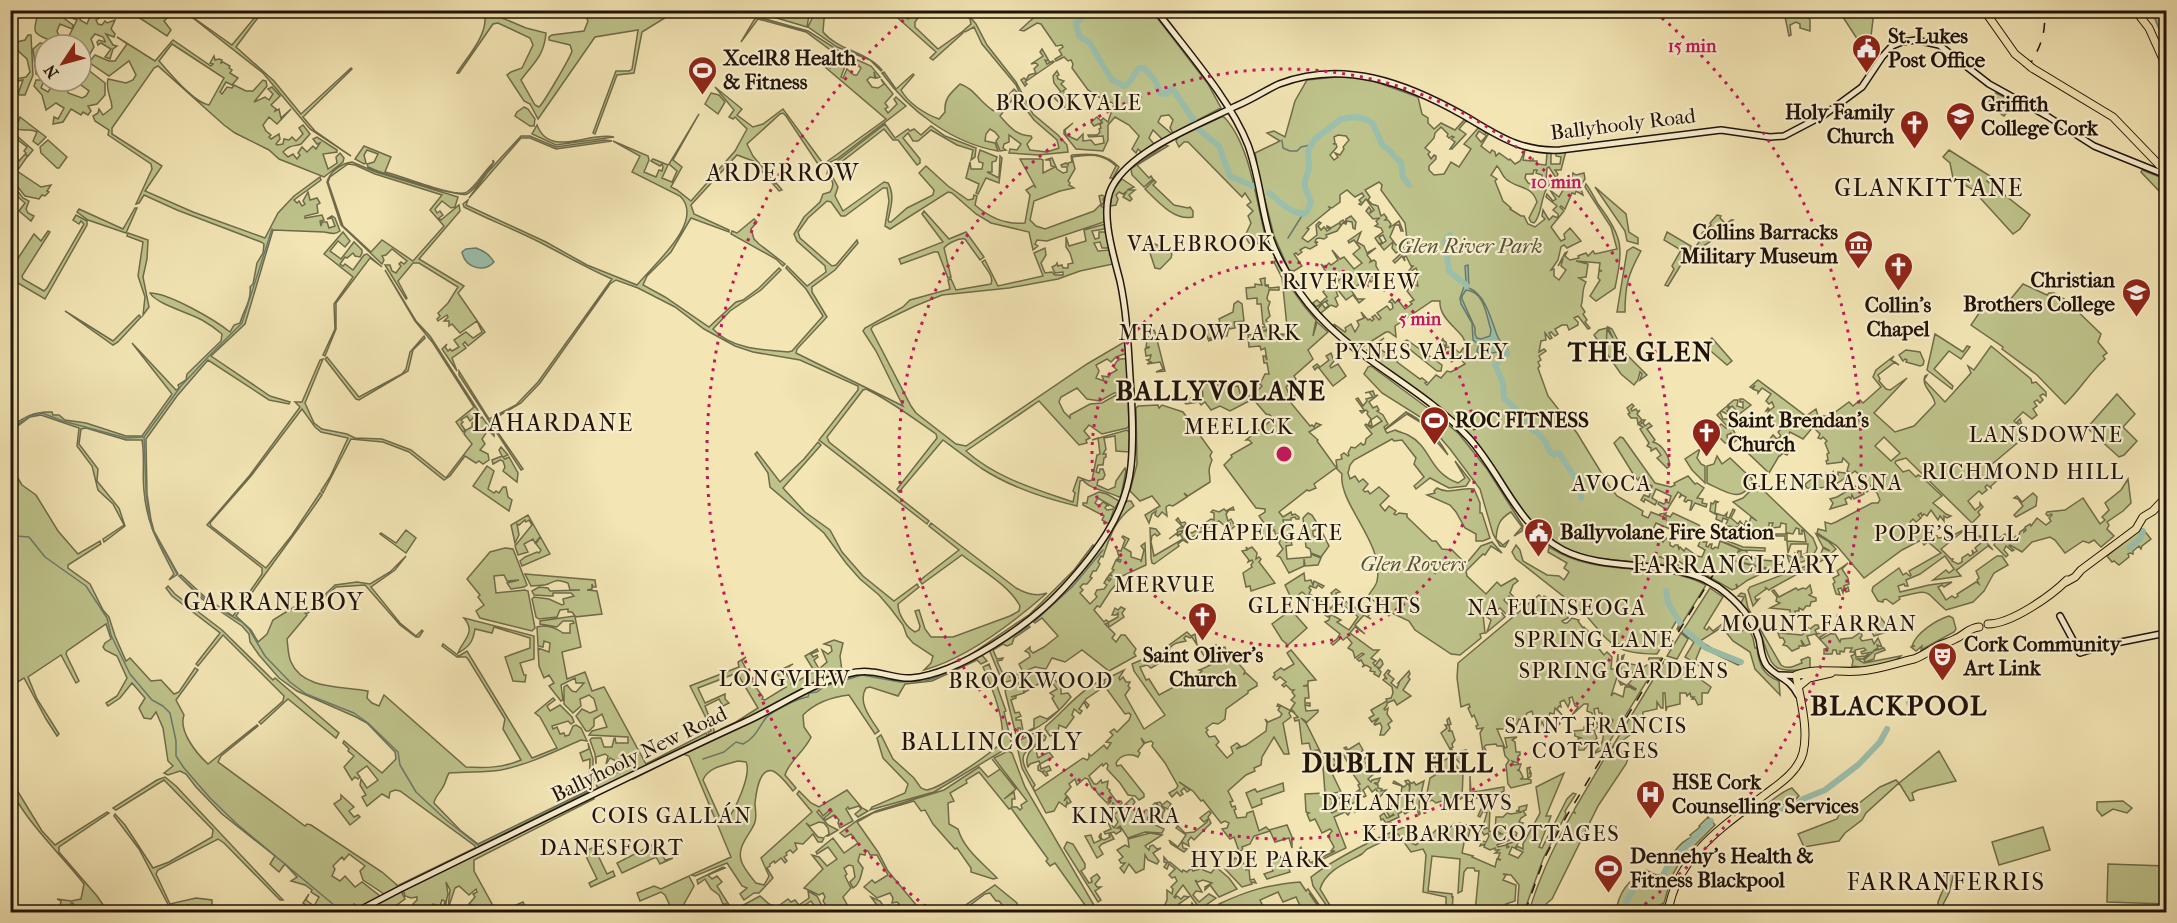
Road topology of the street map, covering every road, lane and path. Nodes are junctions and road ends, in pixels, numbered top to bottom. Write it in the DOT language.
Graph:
graph roads {
  1 [pos="1156,10"];
  2 [pos="1984,10"];
  3 [pos="2135,10"];
  4 [pos="2166,66"];
  5 [pos="1228,110"];
  6 [pos="1220,113"];
  7 [pos="1240,129"];
  8 [pos="2166,174"];
  9 [pos="2166,497"];
  10 [pos="2060,616"];
  11 [pos="2166,633"];
  12 [pos="1834,672"];
  13 [pos="1778,674"];
  14 [pos="1796,675"];
  15 [pos="1814,676"];
  16 [pos="1798,691"];
  17 [pos="356,912"];
  18 [pos="1668,912"];
  1 -- 5 [label="main road"];
  2 -- 8 [label="highway, bridge"];
  3 -- 4 [label="highway"];
  5 -- 6 [label="main road"];
  5 -- 7 [label="main road"];
  5 -- 8 [label="main road, Ballyhooly Road"];
  6 -- 7 [label="main road"];
  6 -- 17 [label="main road, Ballyhooly New Road"];
  7 -- 13 [label="main road, bridge"];
  9 -- 12 [label="highway"];
  10 -- 11 [label="main road"];
  12 -- 14 [label="highway"];
  12 -- 15 [label="highway"];
  13 -- 14 [label="main road"];
  13 -- 16 [label="main road"];
  14 -- 15 [label="main road"];
  14 -- 16 [label="highway"];
  15 -- 16 [label="highway"];
  16 -- 18 [label="highway"];
}
